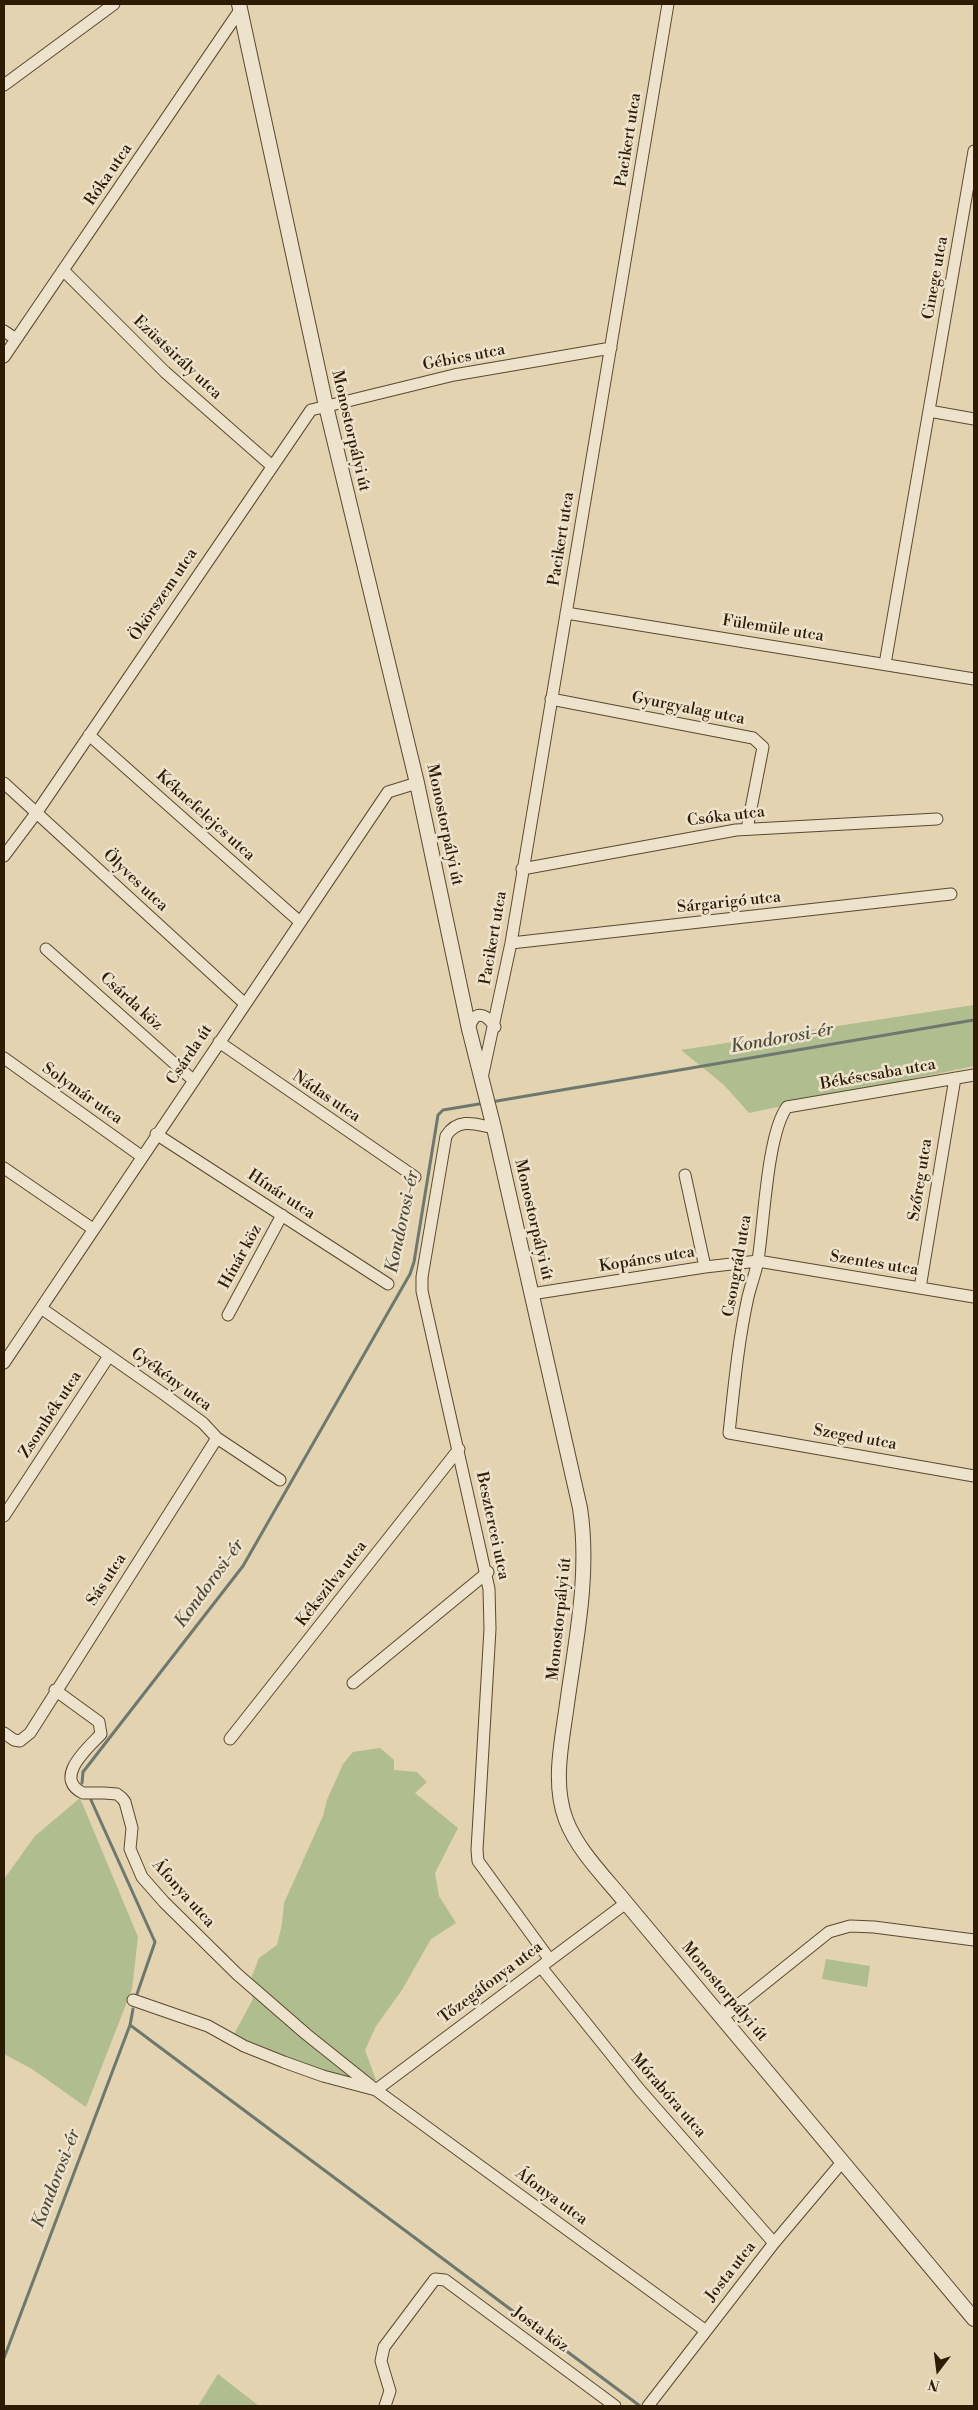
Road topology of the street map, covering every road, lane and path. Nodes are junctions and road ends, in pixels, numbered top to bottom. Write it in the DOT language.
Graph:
graph roads {
  1 [pos="114,4"];
  2 [pos="668,4"];
  3 [pos="240,7"];
  4 [pos="4,85"];
  5 [pos="974,151"];
  6 [pos="64,271"];
  7 [pos="4,331"];
  8 [pos="16,339"];
  9 [pos="611,348"];
  10 [pos="4,357"];
  11 [pos="326,406"];
  12 [pos="929,411"];
  13 [pos="974,419"];
  14 [pos="272,466"];
  15 [pos="566,613"];
  16 [pos="885,664"];
  17 [pos="974,678"];
  18 [pos="552,699"];
  19 [pos="89,735"];
  20 [pos="4,782"];
  21 [pos="417,783"];
  22 [pos="37,812"];
  23 [pos="937,819"];
  24 [pos="747,829"];
  25 [pos="4,856"];
  26 [pos="522,869"];
  27 [pos="951,894"];
  28 [pos="300,922"];
  29 [pos="511,943"];
  30 [pos="46,949"];
  31 [pos="244,1004"];
  32 [pos="494,1027"];
  33 [pos="469,1029"];
  34 [pos="218,1042"];
  35 [pos="4,1058"];
  36 [pos="974,1075"];
  37 [pos="482,1078"];
  38 [pos="955,1078"];
  39 [pos="193,1080"];
  40 [pos="787,1107"];
  41 [pos="494,1128"];
  42 [pos="156,1134"];
  43 [pos="142,1156"];
  44 [pos="4,1168"];
  45 [pos="685,1175"];
  46 [pos="415,1176"];
  47 [pos="282,1215"];
  48 [pos="93,1230"];
  49 [pos="763,1262"];
  50 [pos="705,1267"];
  51 [pos="388,1284"];
  52 [pos="920,1288"];
  53 [pos="532,1294"];
  54 [pos="974,1298"];
  55 [pos="41,1308"];
  56 [pos="228,1315"];
  57 [pos="109,1356"];
  58 [pos="5,1358"];
  59 [pos="729,1433"];
  60 [pos="218,1438"];
  61 [pos="459,1449"];
  62 [pos="974,1476"];
  63 [pos="280,1480"];
  64 [pos="4,1516"];
  65 [pos="488,1572"];
  66 [pos="353,1683"];
  67 [pos="55,1690"];
  68 [pos="4,1733"];
  69 [pos="230,1738"];
  70 [pos="626,1903"];
  71 [pos="974,1940"];
  72 [pos="550,1960"];
  73 [pos="541,1967"];
  74 [pos="133,2000"];
  75 [pos="723,2017"];
  76 [pos="376,2090"];
  77 [pos="843,2161"];
  78 [pos="774,2243"];
  79 [pos="974,2319"];
  80 [pos="706,2331"];
  81 [pos="654,2404"];
  82 [pos="385,2406"];
  83 [pos="615,2406"];
  1 -- 4 [label="street"];
  2 -- 9 [label="street, Pacikert utca"];
  3 -- 6 [label="street, Róka utca"];
  3 -- 11 [label="street, Monostorpályi út"];
  5 -- 12 [label="street, Cinege utca"];
  6 -- 8 [label="street, Róka utca"];
  6 -- 14 [label="street, Ezüstsirály utca"];
  7 -- 8 [label="street"];
  8 -- 10 [label="street, Róka utca"];
  9 -- 11 [label="street, Gébics utca"];
  9 -- 15 [label="street, Pacikert utca"];
  11 -- 14 [label="street, Ökörszem utca"];
  11 -- 21 [label="street, Monostorpályi út"];
  12 -- 13 [label="street"];
  12 -- 16 [label="street, Cinege utca"];
  14 -- 19 [label="street, Ökörszem utca"];
  15 -- 16 [label="street, Fülemüle utca"];
  15 -- 18 [label="street, Pacikert utca"];
  16 -- 17 [label="street, Fülemüle utca"];
  18 -- 24 [label="street, Gyurgyalag utca"];
  18 -- 26 [label="street, Pacikert utca"];
  19 -- 22 [label="street, Ökörszem utca"];
  19 -- 28 [label="street, Kéknefelejcs utca"];
  20 -- 22 [label="street, Ölyves utca"];
  21 -- 28 [label="street, Csárda út"];
  21 -- 33 [label="street, Monostorpályi út"];
  22 -- 25 [label="street, Ökörszem utca"];
  22 -- 31 [label="street, Ölyves utca"];
  23 -- 24 [label="street, Csóka utca"];
  24 -- 26 [label="street, Csóka utca"];
  26 -- 29 [label="street, Pacikert utca"];
  27 -- 29 [label="street, Sárgarigó utca"];
  28 -- 31 [label="street, Csárda út"];
  29 -- 32 [label="street, Pacikert utca"];
  30 -- 39 [label="street, Csárda köz"];
  31 -- 34 [label="street, Csárda út"];
  32 -- 33 [label="street"];
  32 -- 37 [label="street, Pacikert utca"];
  33 -- 37 [label="street, Monostorpályi út"];
  34 -- 39 [label="street, Csárda út"];
  34 -- 46 [label="street, Nádas utca"];
  35 -- 43 [label="street, Solymár utca"];
  36 -- 38 [label="street, Békéscsaba utca"];
  37 -- 41 [label="street, Monostorpályi út"];
  38 -- 40 [label="street, Békéscsaba utca"];
  38 -- 52 [label="street, Szőreg utca"];
  39 -- 42 [label="street, Csárda út"];
  40 -- 49 [label="street, Csongrád utca"];
  41 -- 53 [label="street, Monostorpályi út"];
  41 -- 61 [label="street, Besztercei utca"];
  42 -- 43 [label="street, Csárda út"];
  42 -- 47 [label="street, Hínár utca"];
  43 -- 48 [label="street, Csárda út"];
  44 -- 48 [label="street"];
  45 -- 50 [label="street"];
  47 -- 51 [label="street, Hínár utca"];
  47 -- 56 [label="street, Hínár köz"];
  48 -- 55 [label="street, Csárda út"];
  49 -- 50 [label="street, Kopáncs utca"];
  49 -- 52 [label="street, Szentes utca"];
  49 -- 59 [label="street, Csongrád utca"];
  50 -- 53 [label="street, Kopáncs utca"];
  52 -- 54 [label="street, Szentes utca"];
  53 -- 70 [label="street, Monostorpályi út"];
  55 -- 57 [label="street, Gyékény utca"];
  55 -- 58 [label="street, Csárda út"];
  57 -- 60 [label="street, Gyékény utca"];
  57 -- 64 [label="street, Zsombék utca"];
  59 -- 62 [label="street, Szeged utca"];
  60 -- 63 [label="street, Gyékény utca"];
  60 -- 67 [label="street, Sás utca"];
  61 -- 65 [label="street, Besztercei utca"];
  61 -- 69 [label="street, Kékszilva utca"];
  65 -- 66 [label="street"];
  65 -- 72 [label="street, Besztercei utca"];
  67 -- 68 [label="street, Sás utca"];
  67 -- 76 [label="street, Áfonya utca"];
  70 -- 72 [label="street, Tőzegáfonya utca"];
  70 -- 75 [label="street, Monostorpályi út"];
  71 -- 75 [label="street"];
  72 -- 73 [label="street, Tőzegáfonya utca"];
  73 -- 76 [label="street, Tőzegáfonya utca"];
  73 -- 78 [label="street, Mórabóra utca"];
  74 -- 76 [label="street, Áfonya utca"];
  75 -- 77 [label="street, Monostorpályi út"];
  76 -- 80 [label="street, Áfonya utca"];
  77 -- 78 [label="street, Josta utca"];
  77 -- 79 [label="street, Monostorpályi út"];
  78 -- 80 [label="street, Josta utca"];
  80 -- 81 [label="street, Josta utca"];
  82 -- 83 [label="street, Josta köz"];
}
